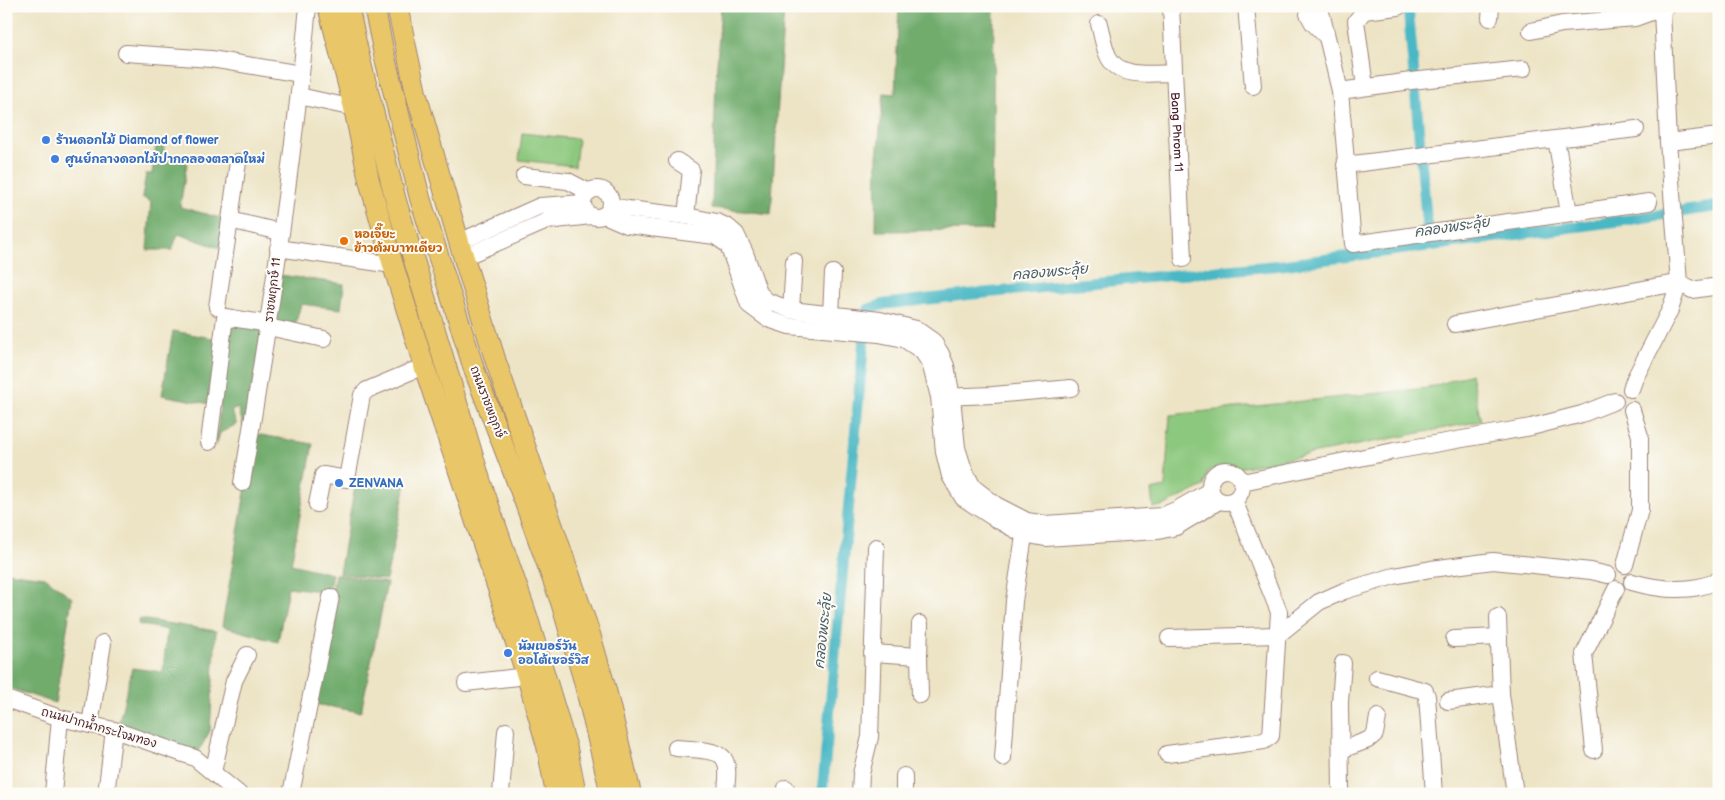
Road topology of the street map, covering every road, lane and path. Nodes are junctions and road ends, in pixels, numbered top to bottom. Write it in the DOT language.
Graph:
graph roads {
  1 [pos="308,6"];
  2 [pos="328,6"];
  3 [pos="337,6"];
  4 [pos="348,6"];
  5 [pos="374,6"];
  6 [pos="388,6"];
  7 [pos="396,6"];
  8 [pos="1171,6"];
  9 [pos="1246,6"];
  10 [pos="1398,7"];
  11 [pos="1665,8"];
  12 [pos="1314,11"];
  13 [pos="1099,24"];
  14 [pos="1530,31"];
  15 [pos="126,53"];
  16 [pos="1523,69"];
  17 [pos="1174,73"];
  18 [pos="301,74"];
  19 [pos="1253,86"];
  20 [pos="1365,87"];
  21 [pos="416,92"];
  22 [pos="1340,92"];
  23 [pos="299,96"];
  24 [pos="353,104"];
  25 [pos="1636,129"];
  26 [pos="1719,136"];
  27 [pos="1556,139"];
  28 [pos="1668,142"];
  29 [pos="677,161"];
  30 [pos="238,162"];
  31 [pos="1345,165"];
  32 [pos="524,176"];
  33 [pos="1649,202"];
  34 [pos="596,206"];
  35 [pos="1569,213"];
  36 [pos="686,216"];
  37 [pos="230,220"];
  38 [pos="702,227"];
  39 [pos="279,240"];
  40 [pos="462,249"];
  41 [pos="1183,259"];
  42 [pos="794,261"];
  43 [pos="393,265"];
  44 [pos="833,273"];
  45 [pos="1679,283"];
  46 [pos="1719,286"];
  47 [pos="217,307"];
  48 [pos="791,310"];
  49 [pos="831,314"];
  50 [pos="1455,324"];
  51 [pos="269,326"];
  52 [pos="867,326"];
  53 [pos="324,338"];
  54 [pos="424,366"];
  55 [pos="1070,388"];
  56 [pos="1631,388"];
  57 [pos="946,397"];
  58 [pos="1615,401"];
  59 [pos="1632,410"];
  60 [pos="209,442"];
  61 [pos="1242,482"];
  62 [pos="242,483"];
  63 [pos="1222,497"];
  64 [pos="317,504"];
  65 [pos="1025,527"];
  66 [pos="876,547"];
  67 [pos="1625,565"];
  68 [pos="1612,582"];
  69 [pos="1632,582"];
  70 [pos="1715,585"];
  71 [pos="331,597"];
  72 [pos="560,602"];
  73 [pos="1498,617"];
  74 [pos="920,624"];
  75 [pos="1278,635"];
  76 [pos="1499,637"];
  77 [pos="1169,638"];
  78 [pos="1454,639"];
  79 [pos="103,643"];
  80 [pos="872,653"];
  81 [pos="247,655"];
  82 [pos="919,656"];
  83 [pos="1343,663"];
  84 [pos="527,676"];
  85 [pos="1377,678"];
  86 [pos="466,683"];
  87 [pos="1501,694"];
  88 [pos="920,695"];
  89 [pos="6,699"];
  90 [pos="1448,701"];
  91 [pos="1378,717"];
  92 [pos="60,718"];
  93 [pos="90,725"];
  94 [pos="114,730"];
  95 [pos="506,731"];
  96 [pos="676,748"];
  97 [pos="1341,750"];
  98 [pos="1594,750"];
  99 [pos="622,753"];
  100 [pos="1167,754"];
  101 [pos="1003,758"];
  102 [pos="213,772"];
  103 [pos="904,776"];
  104 [pos="53,794"];
  105 [pos="106,794"];
  106 [pos="239,794"];
  107 [pos="292,794"];
  108 [pos="501,794"];
  109 [pos="556,794"];
  110 [pos="576,794"];
  111 [pos="611,794"];
  112 [pos="632,794"];
  113 [pos="726,794"];
  114 [pos="860,794"];
  115 [pos="904,794"];
  116 [pos="1341,794"];
  117 [pos="1434,794"];
  118 [pos="1515,794"];
  1 -- 18 [label="street, ราชพฤกษ์ 11"];
  2 -- 24 [label="main road"];
  3 -- 24 [label="main road"];
  4 -- 110 [label="main road"];
  5 -- 72 [label="main road, ถนนราชพฤกษ์"];
  6 -- 21 [label="main road"];
  7 -- 21 [label="main road, ถนนราชพฤกษ์"];
  8 -- 17 [label="street, Bang Phrom 11"];
  9 -- 19 [label="street"];
  10 -- 20 [label="street"];
  11 -- 14 [label="street"];
  11 -- 28 [label="street"];
  12 -- 22 [label="street"];
  13 -- 17 [label="street"];
  15 -- 18 [label="street"];
  16 -- 20 [label="street"];
  17 -- 41 [label="street, Bang Phrom 11"];
  18 -- 23 [label="street, ราชพฤกษ์ 11"];
  20 -- 22 [label="street"];
  21 -- 40 [label="main road, ถนนราชพฤกษ์"];
  22 -- 31 [label="street"];
  23 -- 24 [label="street"];
  23 -- 39 [label="street, ราชพฤกษ์ 11"];
  24 -- 43 [label="main road"];
  25 -- 27 [label="street"];
  26 -- 28 [label="street"];
  27 -- 31 [label="street"];
  27 -- 35 [label="street"];
  28 -- 45 [label="street"];
  29 -- 36 [label="street"];
  30 -- 37 [label="street"];
  31 -- 35 [label="street"];
  32 -- 34 [label="street"];
  33 -- 35 [label="street"];
  34 -- 36 [label="street"];
  34 -- 38 [label="street"];
  34 -- 40 [label="street"];
  36 -- 38 [label="street"];
  37 -- 39 [label="street"];
  37 -- 47 [label="street"];
  38 -- 48 [label="street"];
  38 -- 52 [label="street"];
  39 -- 43 [label="street"];
  39 -- 51 [label="street, ราชพฤกษ์ 11"];
  40 -- 99 [label="main road, ถนนราชพฤกษ์"];
  42 -- 48 [label="street"];
  43 -- 54 [label="main road"];
  44 -- 49 [label="street"];
  45 -- 46 [label="street"];
  45 -- 50 [label="street"];
  45 -- 56 [label="street"];
  48 -- 49 [label="street"];
  49 -- 52 [label="street"];
  51 -- 53 [label="street"];
  51 -- 60 [label="street"];
  51 -- 62 [label="street, ราชพฤกษ์ 11"];
  52 -- 57 [label="street"];
  54 -- 64 [label="street"];
  54 -- 84 [label="main road"];
  55 -- 57 [label="street"];
  56 -- 58 [label="street"];
  56 -- 59 [label="street"];
  57 -- 65 [label="street"];
  58 -- 59 [label="street"];
  58 -- 61 [label="street"];
  59 -- 67 [label="street"];
  61 -- 63 [label="street"];
  61 -- 63 [label="street"];
  63 -- 65 [label="street"];
  63 -- 75 [label="street"];
  65 -- 101 [label="street"];
  66 -- 80 [label="street"];
  67 -- 68 [label="street"];
  67 -- 69 [label="street"];
  68 -- 69 [label="street"];
  68 -- 75 [label="street"];
  68 -- 98 [label="street"];
  69 -- 70 [label="street"];
  71 -- 107 [label="street"];
  72 -- 99 [label="main road"];
  72 -- 111 [label="main road, ถนนราชพฤกษ์"];
  73 -- 76 [label="street"];
  74 -- 82 [label="street"];
  75 -- 77 [label="street"];
  75 -- 100 [label="street"];
  76 -- 78 [label="street"];
  76 -- 87 [label="street"];
  79 -- 93 [label="street"];
  80 -- 82 [label="street"];
  80 -- 114 [label="street"];
  81 -- 102 [label="street"];
  82 -- 88 [label="street"];
  83 -- 97 [label="street"];
  84 -- 86 [label="street"];
  84 -- 109 [label="main road"];
  85 -- 117 [label="street"];
  87 -- 90 [label="street"];
  87 -- 118 [label="street"];
  89 -- 92 [label="street, ถนนปากน้ำกระโจมทอง"];
  91 -- 97 [label="street"];
  92 -- 93 [label="street, ถนนปากน้ำกระโจมทอง"];
  92 -- 104 [label="street"];
  93 -- 94 [label="street, ถนนปากน้ำกระโจมทอง"];
  94 -- 102 [label="street, ถนนปากน้ำกระโจมทอง"];
  94 -- 105 [label="street"];
  95 -- 108 [label="street"];
  96 -- 113 [label="street"];
  97 -- 116 [label="street"];
  99 -- 112 [label="main road, ถนนราชพฤกษ์"];
  102 -- 106 [label="street, ถนนปากน้ำกระโจมทอง"];
  103 -- 115 [label="street"];
}
